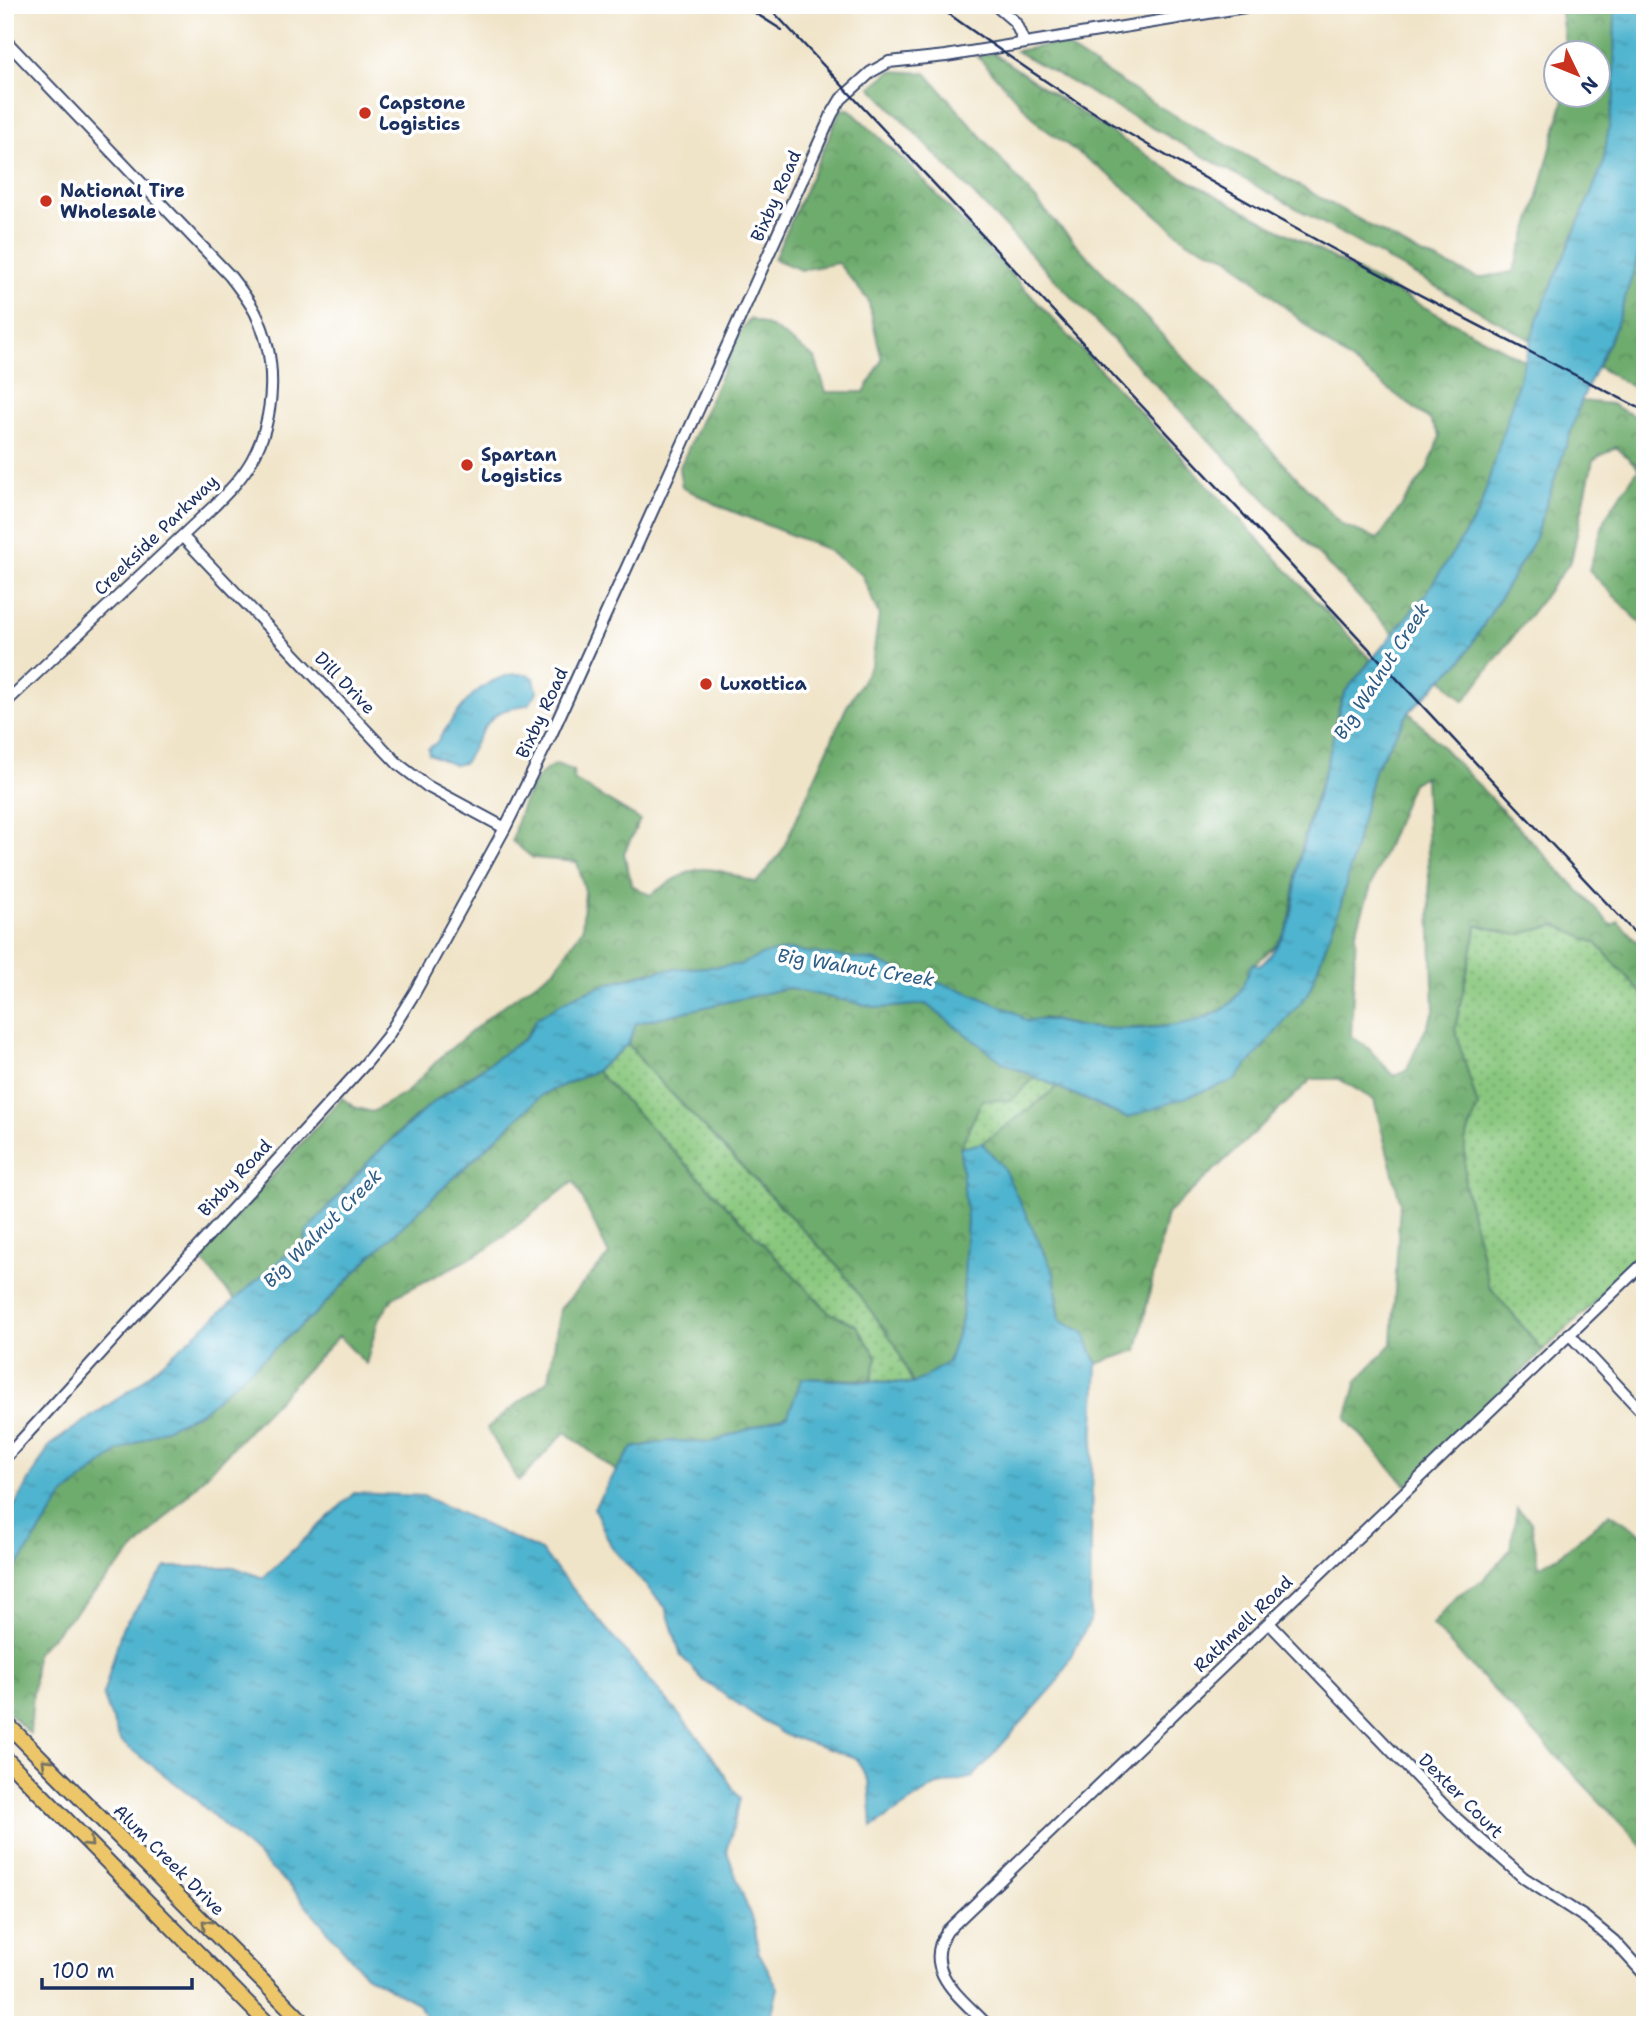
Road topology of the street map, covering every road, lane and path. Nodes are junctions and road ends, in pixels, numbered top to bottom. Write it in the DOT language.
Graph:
graph roads {
  1 [pos="996,5"];
  2 [pos="1257,5"];
  3 [pos="5,40"];
  4 [pos="1024,43"];
  5 [pos="182,536"];
  6 [pos="5,703"];
  7 [pos="505,828"];
  8 [pos="1645,1262"];
  9 [pos="1569,1335"];
  10 [pos="1645,1415"];
  11 [pos="5,1458"];
  12 [pos="1269,1623"];
  13 [pos="5,1722"];
  14 [pos="6,1759"];
  15 [pos="1645,1975"];
  16 [pos="269,2025"];
  17 [pos="306,2025"];
  18 [pos="987,2025"];
  1 -- 4 [label="street"];
  2 -- 4 [label="street, Bixby Road"];
  3 -- 5 [label="street, Creekside Parkway"];
  4 -- 7 [label="street, Bixby Road"];
  5 -- 6 [label="street, Creekside Parkway"];
  5 -- 7 [label="street, Dill Drive"];
  7 -- 11 [label="street, Bixby Road"];
  8 -- 9 [label="street, Rathmell Road"];
  9 -- 10 [label="street"];
  9 -- 12 [label="street, Rathmell Road"];
  12 -- 15 [label="street, Dexter Court"];
  12 -- 18 [label="street, Rathmell Road"];
  17 -- 13 [label="main road, Alum Creek Drive, one-way"];
  14 -- 16 [label="main road, one-way"];
}
